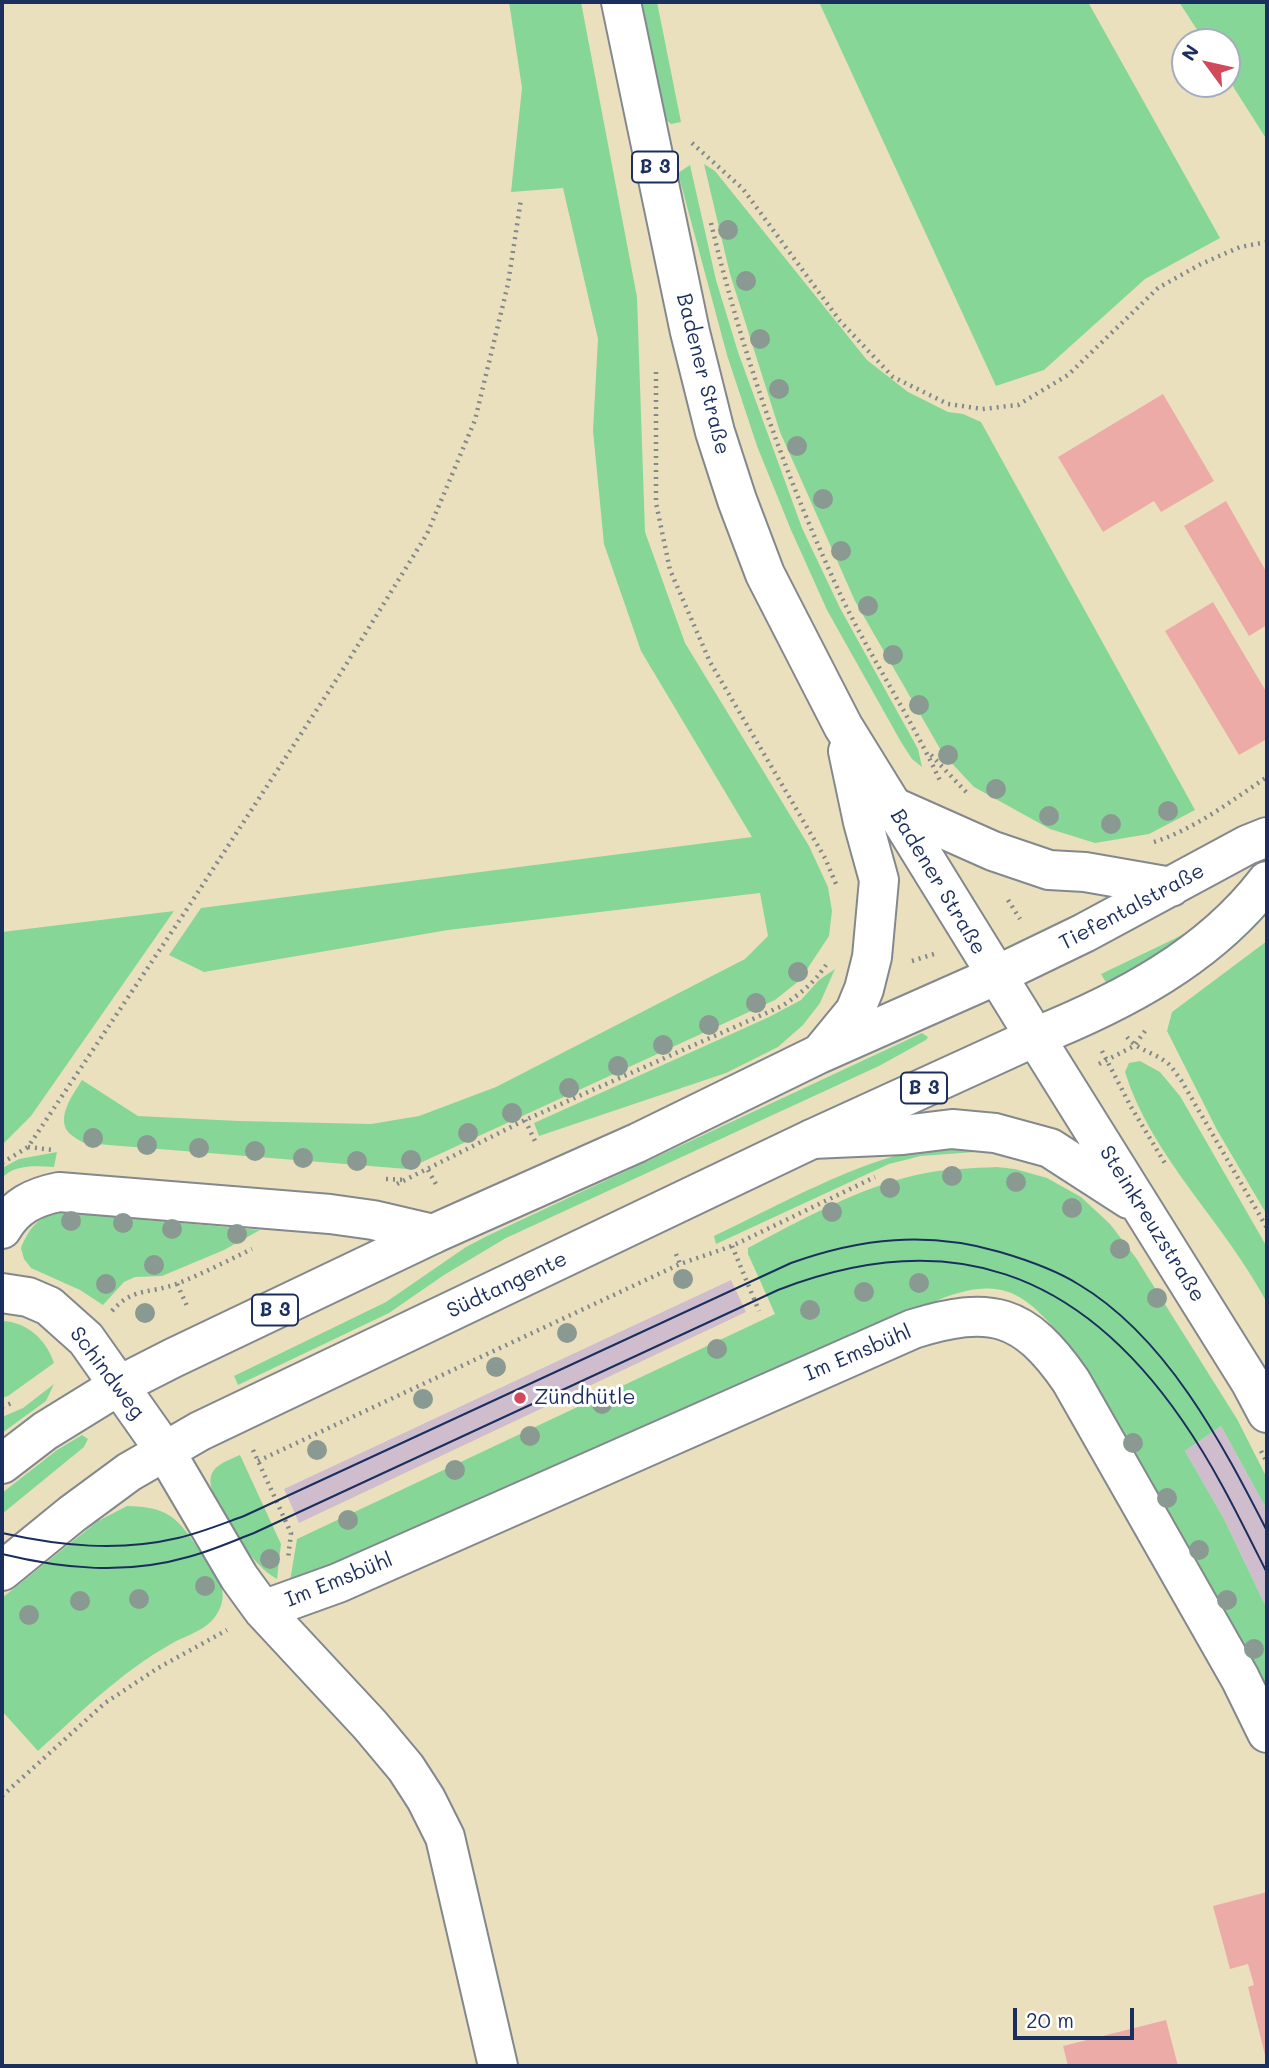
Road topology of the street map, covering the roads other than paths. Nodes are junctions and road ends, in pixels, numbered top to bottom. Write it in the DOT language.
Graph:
graph roads {
  1 [pos="621,2"];
  2 [pos="843,726"];
  3 [pos="894,807"];
  4 [pos="1267,837"];
  5 [pos="1267,881"];
  6 [pos="1171,887"];
  7 [pos="995,976"];
  8 [pos="1035,1037"];
  9 [pos="819,1054"];
  10 [pos="813,1139"];
  11 [pos="1142,1208"];
  12 [pos="2,1230"];
  13 [pos="433,1234"];
  14 [pos="2,1293"];
  15 [pos="118,1386"];
  16 [pos="1267,1413"];
  17 [pos="165,1451"];
  18 [pos="2,1464"];
  19 [pos="2,1572"];
  20 [pos="262,1610"];
  21 [pos="1267,1734"];
  22 [pos="498,2066"];
  1 -- 2 [label="main road, Badener Straße / B 3"];
  2 -- 3 [label="main road, Badener Straße / B 3"];
  2 -- 9 [label="main road, Badener Straße"];
  3 -- 6 [label="main road"];
  3 -- 7 [label="main road, Badener Straße / B 3"];
  4 -- 6 [label="main road, Tiefentalstraße"];
  5 -- 8 [label="main road"];
  6 -- 7 [label="main road, Tiefentalstraße"];
  7 -- 8 [label="main road, Badener Straße / B 3"];
  7 -- 9 [label="main road, B 3"];
  8 -- 10 [label="main road, Südtangente / B 3"];
  8 -- 11 [label="main road, Steinkreuzstraße"];
  9 -- 13 [label="main road, B 3"];
  10 -- 11 [label="main road"];
  10 -- 17 [label="main road, Südtangente / B 3"];
  11 -- 16 [label="main road, Steinkreuzstraße"];
  12 -- 13 [label="main road"];
  13 -- 15 [label="main road, B 3"];
  14 -- 15 [label="main road, Schindweg"];
  15 -- 17 [label="main road, Schindweg"];
  15 -- 18 [label="main road, B 3"];
  17 -- 19 [label="main road, Südtangente / B 3"];
  17 -- 20 [label="main road, Schindweg"];
  20 -- 21 [label="main road, Im Emsbühl"];
  20 -- 22 [label="main road, Schindweg"];
}
